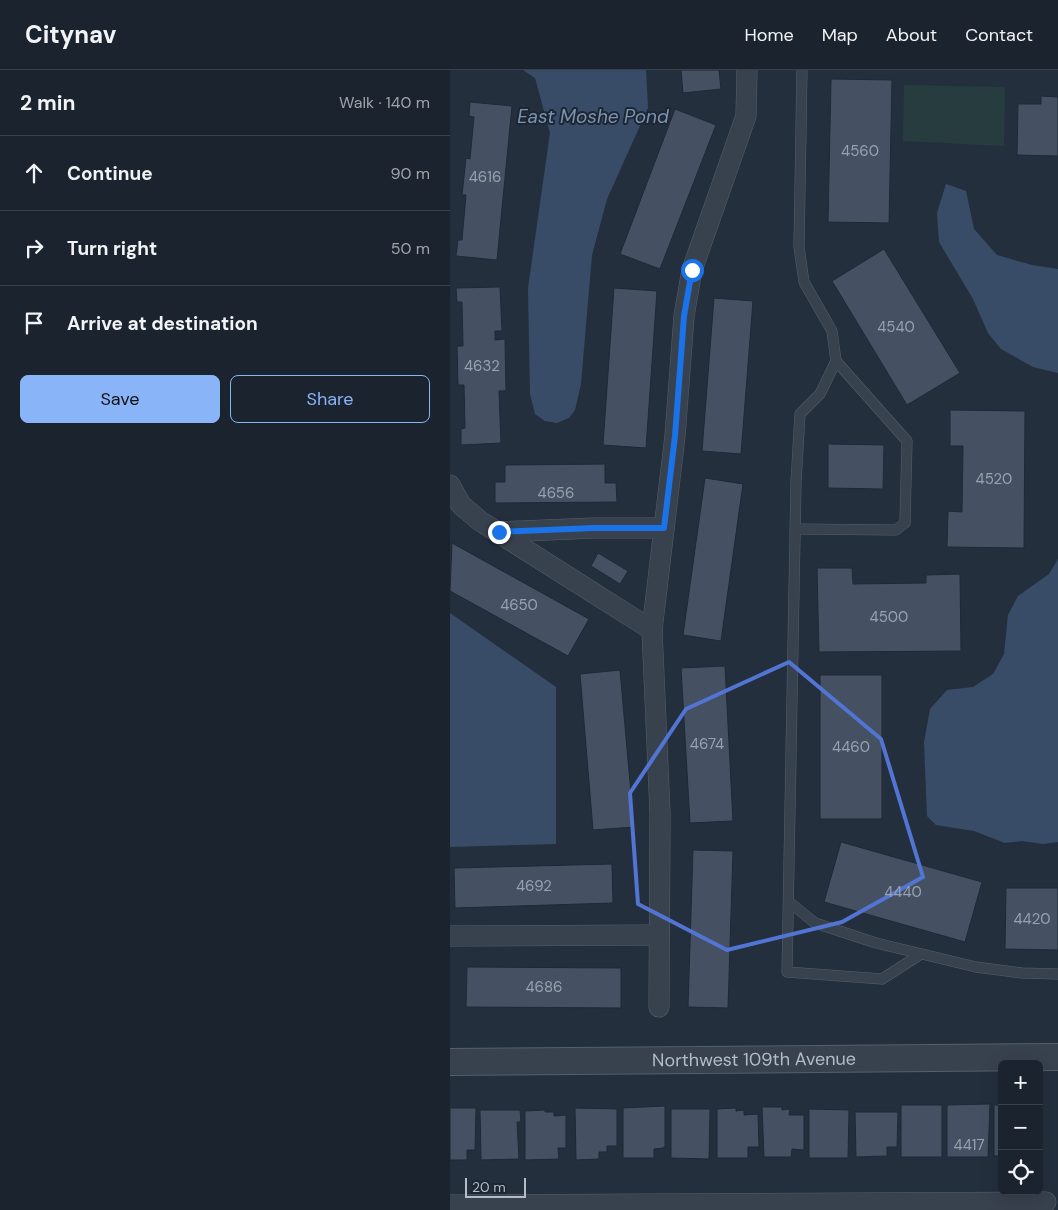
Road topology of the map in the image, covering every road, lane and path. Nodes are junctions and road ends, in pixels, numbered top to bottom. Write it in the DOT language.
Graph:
graph roads {
  1 [pos="747,70"];
  2 [pos="802,70"];
  3 [pos="836,361"];
  4 [pos="450,485"];
  5 [pos="664,528"];
  6 [pos="796,529"];
  7 [pos="499,532"];
  8 [pos="652,630"];
  9 [pos="789,902"];
  10 [pos="658,935"];
  11 [pos="450,936"];
  12 [pos="921,954"];
  13 [pos="1058,974"];
  14 [pos="659,1007"];
  15 [pos="1058,1057"];
  16 [pos="450,1062"];
  17 [pos="1046,1202"];
  18 [pos="450,1205"];
  19 [pos="937,1206"];
  1 -- 5 [label="street"];
  2 -- 3 [label="lane"];
  3 -- 6 [label="lane"];
  3 -- 6 [label="lane"];
  4 -- 7 [label="street"];
  5 -- 7 [label="street"];
  5 -- 8 [label="street"];
  6 -- 9 [label="lane"];
  7 -- 8 [label="street"];
  8 -- 10 [label="street"];
  9 -- 12 [label="lane"];
  9 -- 12 [label="lane"];
  10 -- 11 [label="street"];
  10 -- 14 [label="street"];
  12 -- 13 [label="lane"];
  15 -- 16 [label="street, Northwest 109th Avenue"];
  17 -- 19 [label="street"];
  18 -- 19 [label="street"];
}
